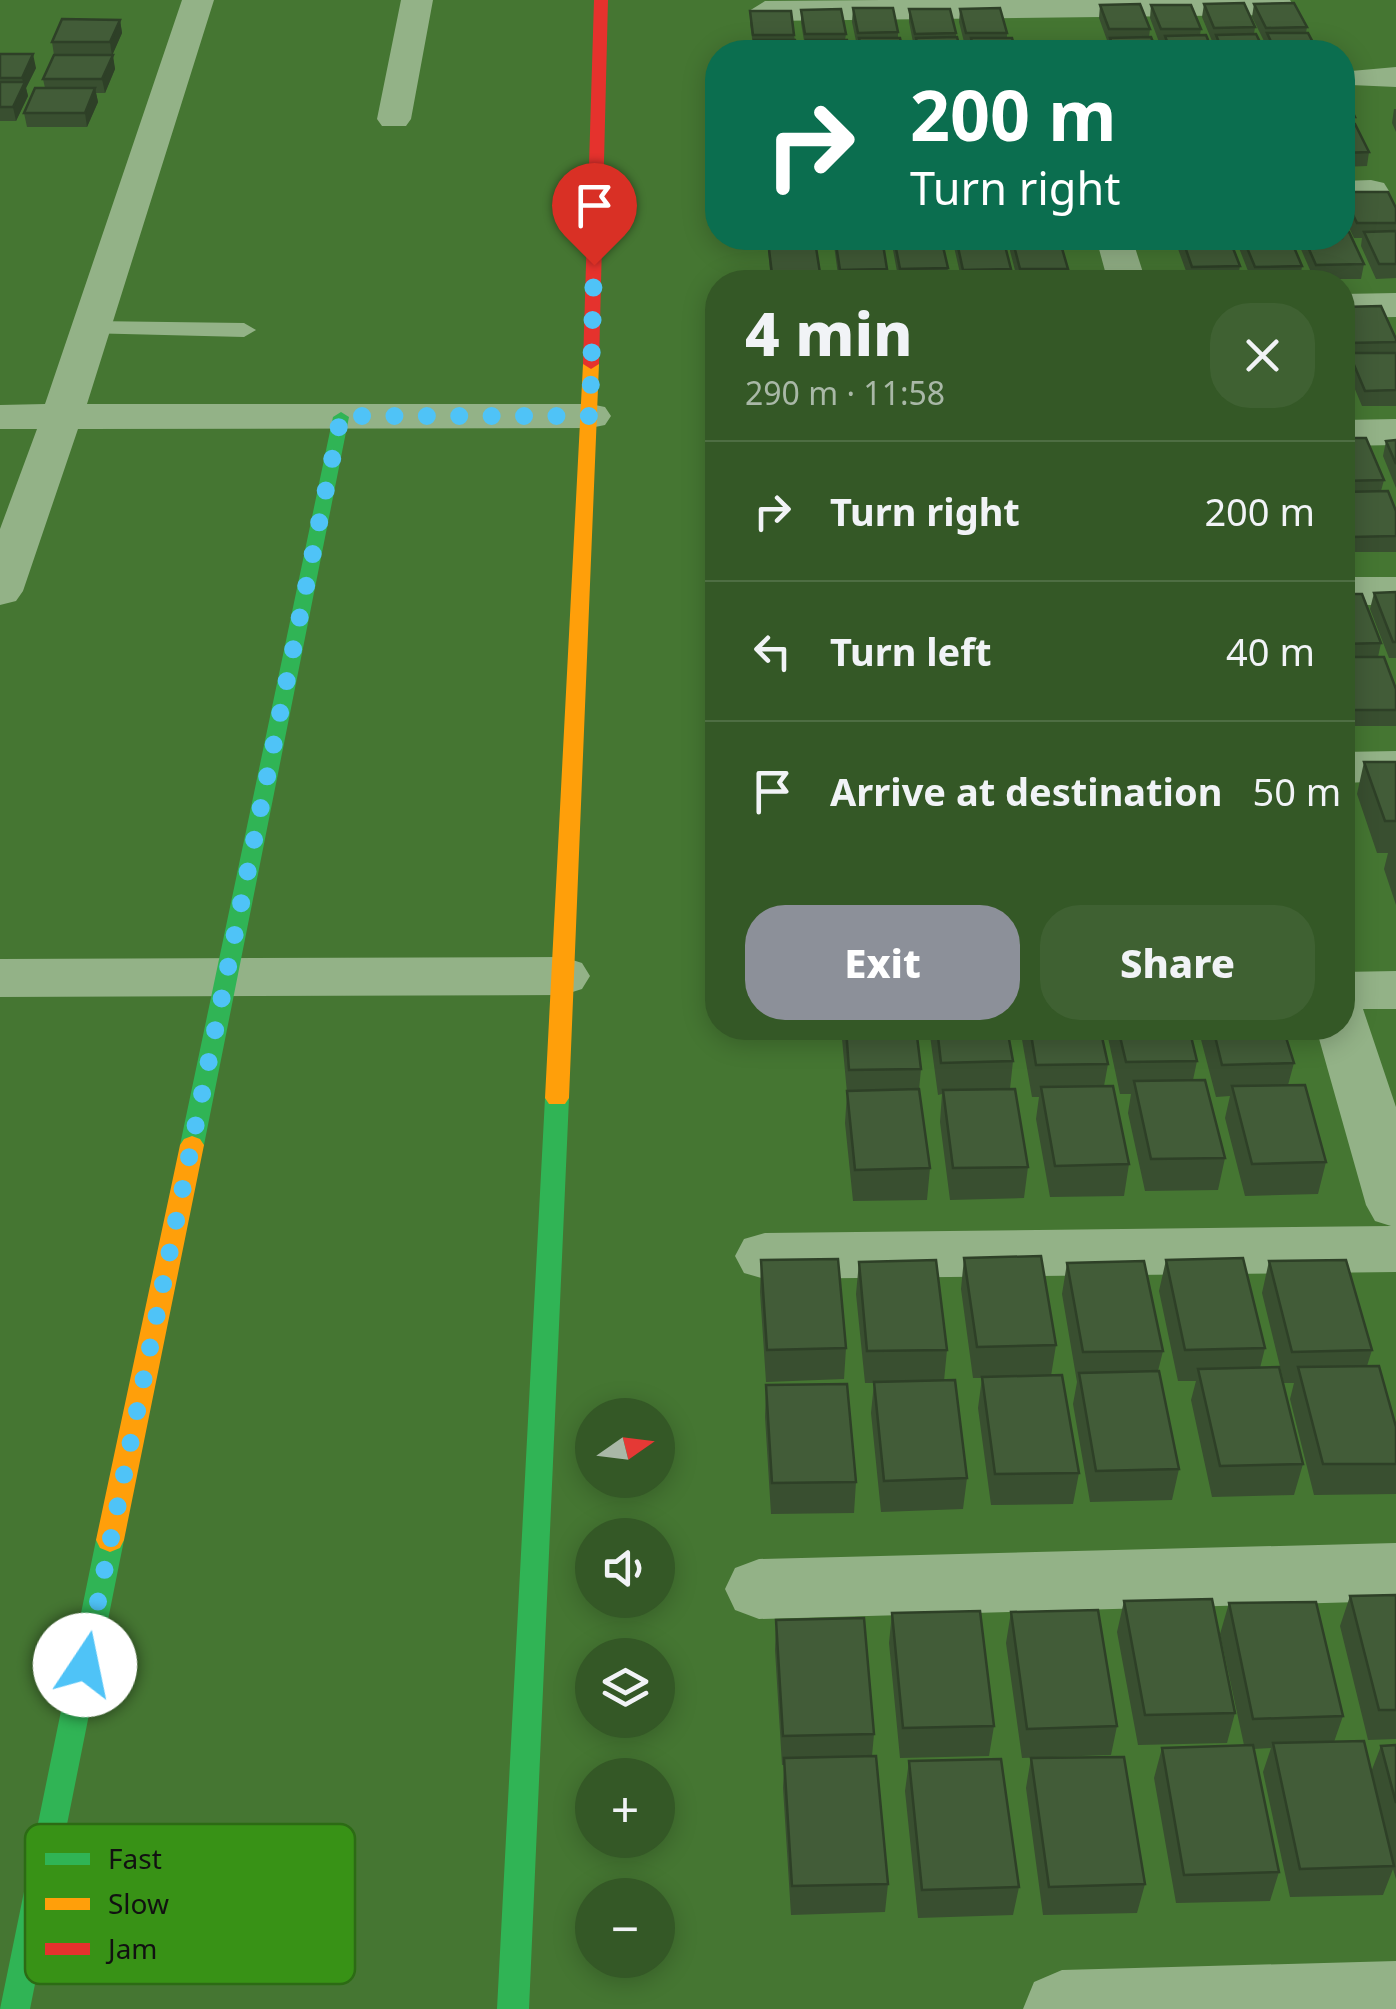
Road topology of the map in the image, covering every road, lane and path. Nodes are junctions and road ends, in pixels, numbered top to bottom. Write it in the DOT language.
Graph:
graph roads {
  1 [pos="198,0"];
  2 [pos="418,0"];
  3 [pos="601,0"];
  4 [pos="1277,5"];
  5 [pos="766,11"];
  6 [pos="1050,15"];
  7 [pos="394,119"];
  8 [pos="1396,305"];
  9 [pos="1355,306"];
  10 [pos="92,328"];
  11 [pos="244,330"];
  12 [pos="341,416"];
  13 [pos="590,416"];
  14 [pos="0,417"];
  15 [pos="62,417"];
  16 [pos="1396,432"];
  17 [pos="1355,433"];
  18 [pos="0,591"];
  19 [pos="1396,591"];
  20 [pos="1355,592"];
  21 [pos="1396,766"];
  22 [pos="1355,768"];
  23 [pos="564,976"];
  24 [pos="226,977"];
  25 [pos="0,978"];
  26 [pos="1396,990"];
  27 [pos="1355,991"];
  28 [pos="1348,1040"];
  29 [pos="1396,1205"];
  30 [pos="1396,1249"];
  31 [pos="765,1256"];
  32 [pos="1396,1572"];
  33 [pos="759,1589"];
  34 [pos="52,1824"];
  35 [pos="25,1955"];
  36 [pos="1396,2000"];
  37 [pos="14,2009"];
  38 [pos="513,2009"];
  39 [pos="1062,2009"];
  1 -- 10 [label="street"];
  2 -- 7 [label="street"];
  3 -- 13 [label="street"];
  4 -- 6 [label="street"];
  5 -- 6 [label="street"];
  8 -- 9 [label="street"];
  10 -- 11 [label="lane"];
  10 -- 15 [label="street"];
  12 -- 13 [label="street"];
  12 -- 15 [label="street"];
  12 -- 24 [label="street"];
  13 -- 23 [label="street"];
  14 -- 15 [label="street"];
  15 -- 18 [label="street"];
  16 -- 17 [label="street"];
  19 -- 20 [label="street"];
  21 -- 22 [label="street"];
  23 -- 24 [label="street"];
  23 -- 38 [label="street"];
  24 -- 25 [label="street"];
  24 -- 34 [label="street"];
  26 -- 27 [label="street"];
  28 -- 29 [label="street"];
  30 -- 31 [label="street"];
  32 -- 33 [label="street"];
  35 -- 37 [label="street"];
  36 -- 39 [label="street"];
}
